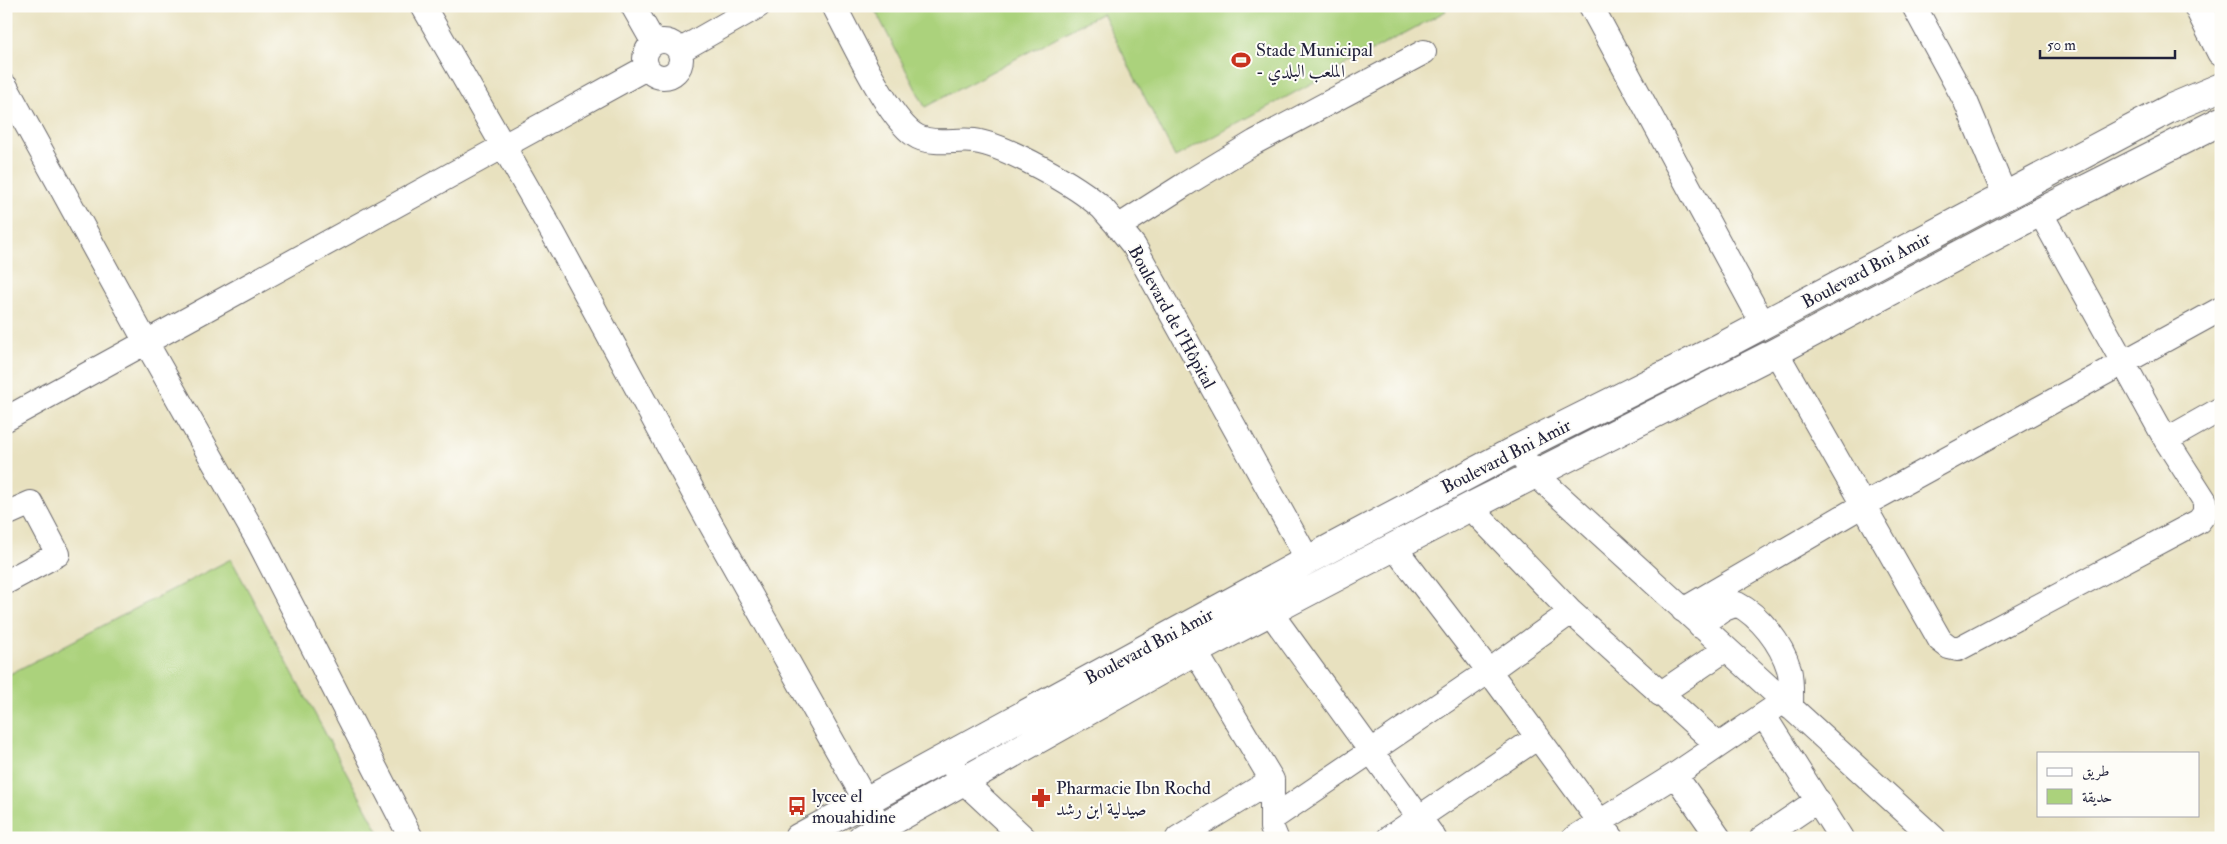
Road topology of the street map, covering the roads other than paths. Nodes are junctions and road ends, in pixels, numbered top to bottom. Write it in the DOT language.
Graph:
graph roads {
  1 [pos="422,6"];
  2 [pos="633,6"];
  3 [pos="758,6"];
  4 [pos="834,6"];
  5 [pos="1591,6"];
  6 [pos="1914,6"];
  7 [pos="2198,6"];
  8 [pos="654,43"];
  9 [pos="679,51"];
  10 [pos="1424,52"];
  11 [pos="2221,52"];
  12 [pos="646,68"];
  13 [pos="6,87"];
  14 [pos="2221,87"];
  15 [pos="2221,121"];
  16 [pos="503,147"];
  17 [pos="2005,196"];
  18 [pos="2040,212"];
  19 [pos="1118,228"];
  20 [pos="2221,309"];
  21 [pos="1763,324"];
  22 [pos="147,344"];
  23 [pos="1776,352"];
  24 [pos="2122,362"];
  25 [pos="2221,409"];
  26 [pos="6,419"];
  27 [pos="2166,440"];
  28 [pos="1517,449"];
  29 [pos="1535,474"];
  30 [pos="1865,504"];
  31 [pos="1470,507"];
  32 [pos="6,514"];
  33 [pos="1394,547"];
  34 [pos="1308,560"];
  35 [pos="6,582"];
  36 [pos="1683,610"];
  37 [pos="1270,612"];
  38 [pos="1571,612"];
  39 [pos="1700,626"];
  40 [pos="1726,649"];
  41 [pos="1195,651"];
  42 [pos="1489,671"];
  43 [pos="1660,694"];
  44 [pos="1788,704"];
  45 [pos="1764,716"];
  46 [pos="1538,736"];
  47 [pos="1718,745"];
  48 [pos="1371,750"];
  49 [pos="946,756"];
  50 [pos="1675,775"];
  51 [pos="1272,780"];
  52 [pos="963,781"];
  53 [pos="1818,800"];
  54 [pos="866,802"];
  55 [pos="1420,818"];
  56 [pos="1274,828"];
  57 [pos="1606,829"];
  58 [pos="871,833"];
  59 [pos="411,838"];
  60 [pos="798,838"];
  61 [pos="1024,838"];
  62 [pos="1178,838"];
  63 [pos="1389,838"];
  64 [pos="1434,838"];
  65 [pos="1574,838"];
  66 [pos="1719,838"];
  67 [pos="1762,838"];
  68 [pos="1841,838"];
  69 [pos="1934,838"];
  1 -- 16 [label="street"];
  2 -- 8 [label="street"];
  3 -- 9 [label="street"];
  4 -- 19 [label="street, Boulevard de l'Hôpital"];
  5 -- 21 [label="street"];
  6 -- 17 [label="street"];
  7 -- 11 [label="main road"];
  8 -- 9 [label="street"];
  8 -- 12 [label="street"];
  9 -- 12 [label="street"];
  10 -- 19 [label="street"];
  12 -- 16 [label="street"];
  13 -- 22 [label="street"];
  14 -- 17 [label="main road, Boulevard Bni Amir"];
  15 -- 18 [label="main road, Boulevard Bni Amir"];
  16 -- 22 [label="street"];
  16 -- 54 [label="street"];
  17 -- 21 [label="main road, Boulevard Bni Amir"];
  18 -- 23 [label="main road, Boulevard Bni Amir"];
  18 -- 24 [label="street"];
  19 -- 34 [label="street, Boulevard de l'Hôpital"];
  20 -- 24 [label="street"];
  21 -- 28 [label="main road, Boulevard Bni Amir"];
  22 -- 26 [label="street"];
  22 -- 59 [label="street"];
  23 -- 29 [label="main road, Boulevard Bni Amir"];
  23 -- 30 [label="street"];
  24 -- 27 [label="street"];
  24 -- 30 [label="street"];
  25 -- 27 [label="street"];
  27 -- 30 [label="street"];
  28 -- 29 [label="street"];
  28 -- 34 [label="main road, Boulevard Bni Amir"];
  29 -- 31 [label="main road, Boulevard Bni Amir"];
  29 -- 36 [label="street"];
  30 -- 36 [label="street"];
  31 -- 33 [label="main road, Boulevard Bni Amir"];
  31 -- 38 [label="street"];
  32 -- 35 [label="street"];
  33 -- 37 [label="main road, Boulevard Bni Amir"];
  33 -- 42 [label="street"];
  34 -- 49 [label="main road, Boulevard Bni Amir"];
  36 -- 39 [label="street"];
  37 -- 41 [label="main road, Boulevard Bni Amir"];
  37 -- 48 [label="street"];
  38 -- 42 [label="street"];
  38 -- 43 [label="street"];
  39 -- 40 [label="street"];
  39 -- 44 [label="street"];
  40 -- 43 [label="street"];
  40 -- 44 [label="street"];
  41 -- 51 [label="street"];
  41 -- 52 [label="main road, Boulevard Bni Amir"];
  42 -- 46 [label="street"];
  42 -- 48 [label="street"];
  43 -- 47 [label="street"];
  44 -- 45 [label="street"];
  44 -- 69 [label="street"];
  45 -- 47 [label="street"];
  45 -- 53 [label="street"];
  46 -- 55 [label="street"];
  46 -- 57 [label="street"];
  47 -- 50 [label="street"];
  48 -- 55 [label="street"];
  48 -- 56 [label="street"];
  49 -- 52 [label="street"];
  49 -- 54 [label="main road, Boulevard Bni Amir"];
  50 -- 57 [label="street"];
  50 -- 66 [label="street"];
  51 -- 56 [label="street"];
  51 -- 62 [label="street"];
  52 -- 58 [label="main road, Boulevard Bni Amir"];
  52 -- 61 [label="street"];
  53 -- 67 [label="street"];
  53 -- 68 [label="street"];
  54 -- 58 [label="street"];
  54 -- 60 [label="main road, Boulevard Bni Amir"];
  55 -- 63 [label="street"];
  55 -- 64 [label="street"];
  57 -- 65 [label="street"];
}
